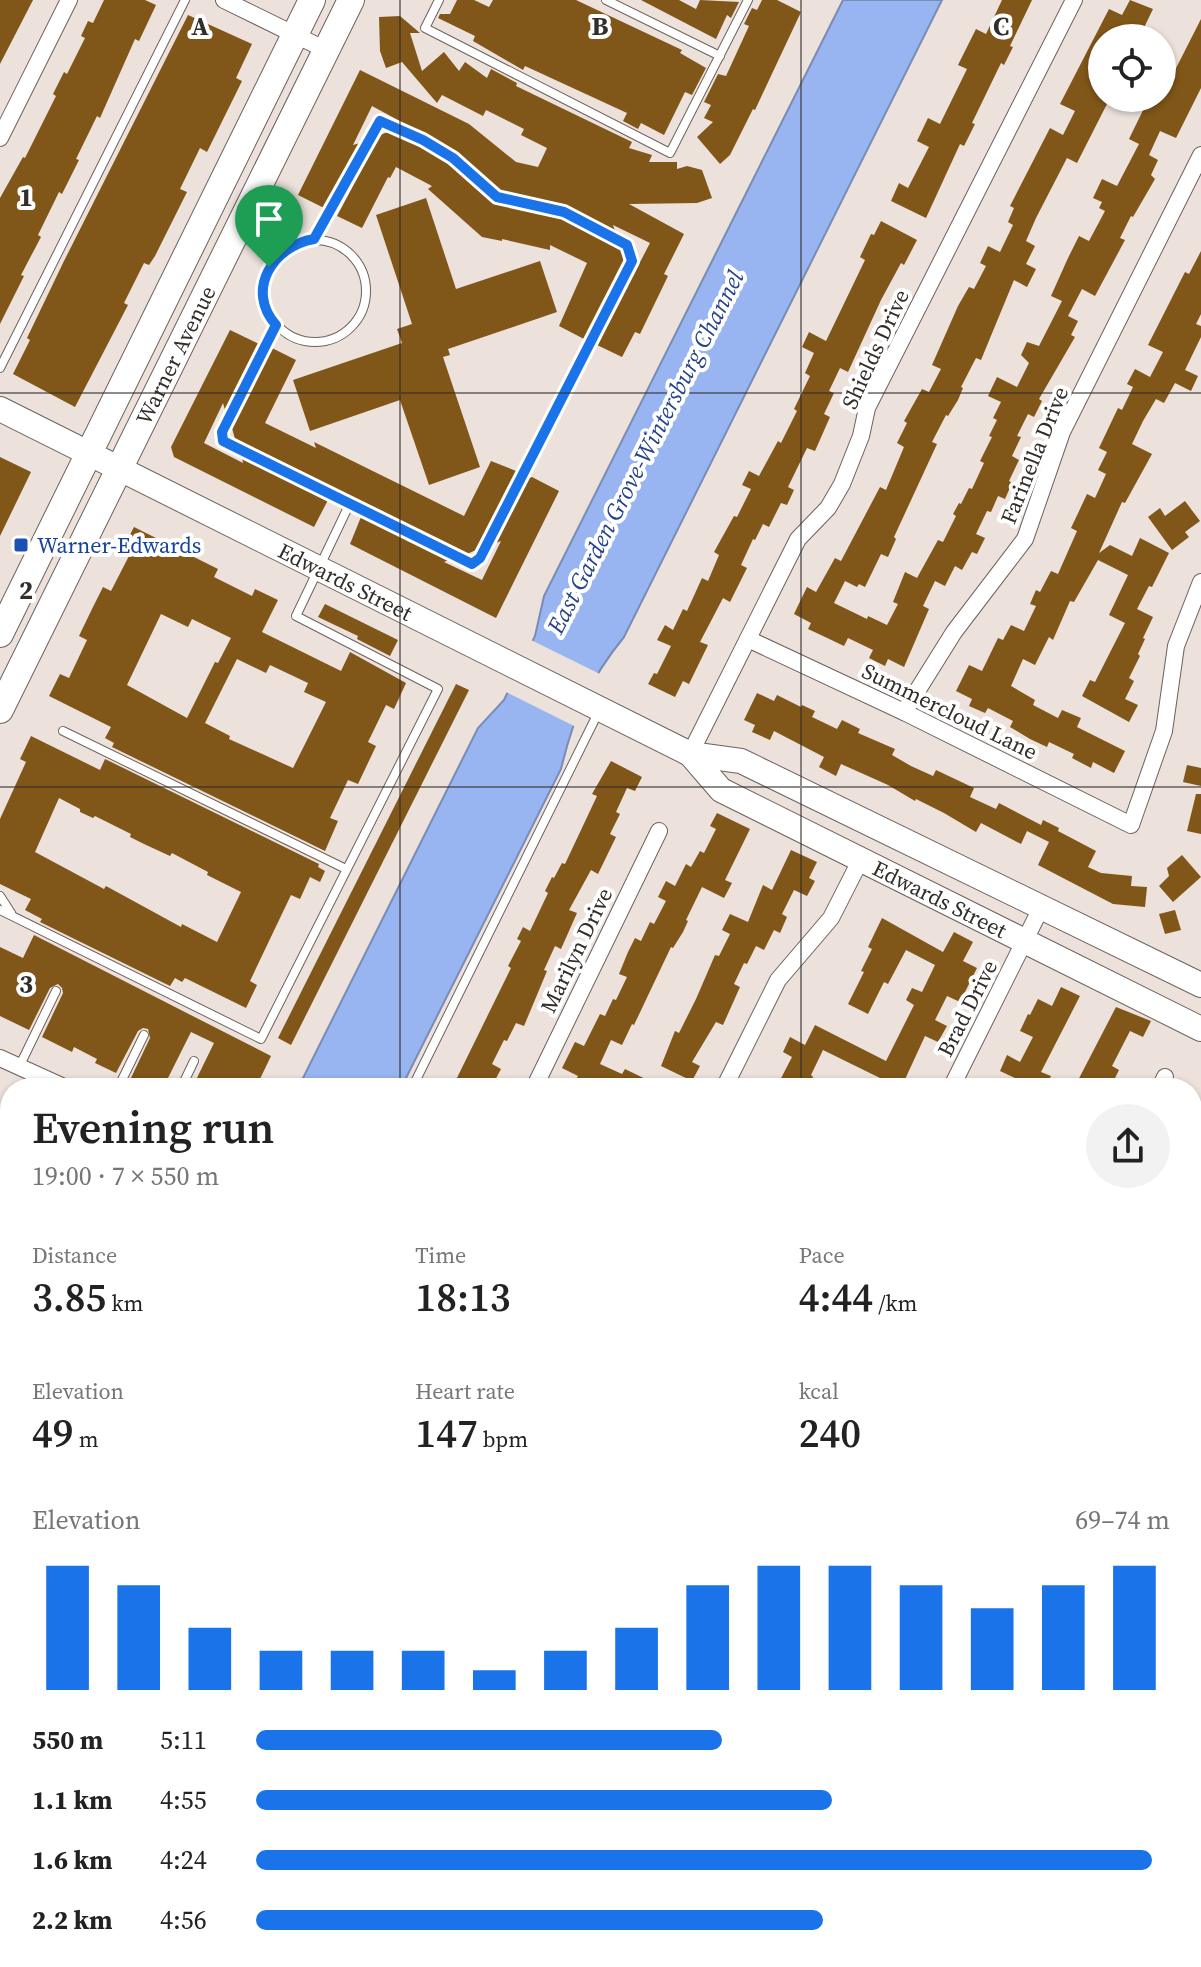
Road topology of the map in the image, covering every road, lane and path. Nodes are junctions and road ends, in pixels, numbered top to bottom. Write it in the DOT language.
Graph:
graph roads {
  1 [pos="69,0"];
  2 [pos="185,0"];
  3 [pos="224,0"];
  4 [pos="312,0"];
  5 [pos="351,0"];
  6 [pos="439,0"];
  7 [pos="606,0"];
  8 [pos="748,0"];
  9 [pos="1074,0"];
  10 [pos="627,4"];
  11 [pos="294,35"];
  12 [pos="326,50"];
  13 [pos="720,56"];
  14 [pos="0,138"];
  15 [pos="1201,155"];
  16 [pos="314,239"];
  17 [pos="276,325"];
  18 [pos="0,368"];
  19 [pos="0,409"];
  20 [pos="89,452"];
  21 [pos="118,467"];
  22 [pos="350,503"];
  23 [pos="317,567"];
  24 [pos="1201,582"];
  25 [pos="0,634"];
  26 [pos="748,639"];
  27 [pos="596,707"];
  28 [pos="0,710"];
  29 [pos="904,712"];
  30 [pos="63,731"];
  31 [pos="690,754"];
  32 [pos="659,831"];
  33 [pos="860,861"];
  34 [pos="346,869"];
  35 [pos="0,896"];
  36 [pos="1042,906"];
  37 [pos="0,910"];
  38 [pos="11,914"];
  39 [pos="1024,943"];
  40 [pos="1201,985"];
  41 [pos="56,991"];
  42 [pos="1201,1029"];
  43 [pos="144,1035"];
  44 [pos="0,1058"];
  45 [pos="194,1061"];
  46 [pos="20,1065"];
  47 [pos="46,1078"];
  48 [pos="123,1078"];
  49 [pos="187,1078"];
  50 [pos="417,1078"];
  51 [pos="539,1078"];
  52 [pos="729,1078"];
  53 [pos="956,1078"];
  1 -- 14 [label="street"];
  2 -- 18 [label="lane"];
  3 -- 11 [label="street"];
  4 -- 11 [label="main road, Warner Avenue"];
  5 -- 12 [label="main road, Warner Avenue"];
  6 -- 13 [label="lane"];
  7 -- 10 [label="lane"];
  8 -- 13 [label="lane"];
  9 -- 26 [label="street, Shields Drive"];
  10 -- 13 [label="lane"];
  11 -- 12 [label="street"];
  11 -- 20 [label="main road, Warner Avenue"];
  12 -- 21 [label="main road, Warner Avenue"];
  15 -- 29 [label="street, Farinella Drive"];
  16 -- 17 [label="lane"];
  16 -- 17 [label="lane"];
  16 -- 22 [label="lane"];
  17 -- 22 [label="lane"];
  19 -- 20 [label="main road, Edwards Street"];
  20 -- 21 [label="main road, Edwards Street"];
  20 -- 25 [label="main road, Warner Avenue"];
  21 -- 23 [label="main road, Edwards Street"];
  21 -- 28 [label="main road, Warner Avenue"];
  22 -- 23 [label="lane"];
  23 -- 27 [label="main road, Edwards Street"];
  23 -- 34 [label="lane"];
  24 -- 29 [label="street, Summercloud Lane"];
  26 -- 29 [label="street, Summercloud Lane"];
  26 -- 31 [label="street, Shields Drive"];
  27 -- 31 [label="main road, Edwards Street"];
  27 -- 50 [label="lane"];
  30 -- 34 [label="lane"];
  31 -- 33 [label="main road, Edwards Street"];
  31 -- 36 [label="main road, Edwards Street"];
  32 -- 51 [label="street, Marilyn Drive"];
  33 -- 39 [label="main road, Edwards Street"];
  33 -- 52 [label="street"];
  34 -- 38 [label="lane"];
  35 -- 38 [label="lane"];
  36 -- 39 [label="street, Brad Drive"];
  36 -- 40 [label="main road, Edwards Street"];
  37 -- 38 [label="lane"];
  39 -- 42 [label="main road, Edwards Street"];
  39 -- 53 [label="street, Brad Drive"];
  41 -- 46 [label="lane"];
  43 -- 48 [label="lane"];
  44 -- 46 [label="street"];
  45 -- 49 [label="lane"];
  46 -- 47 [label="street"];
}
